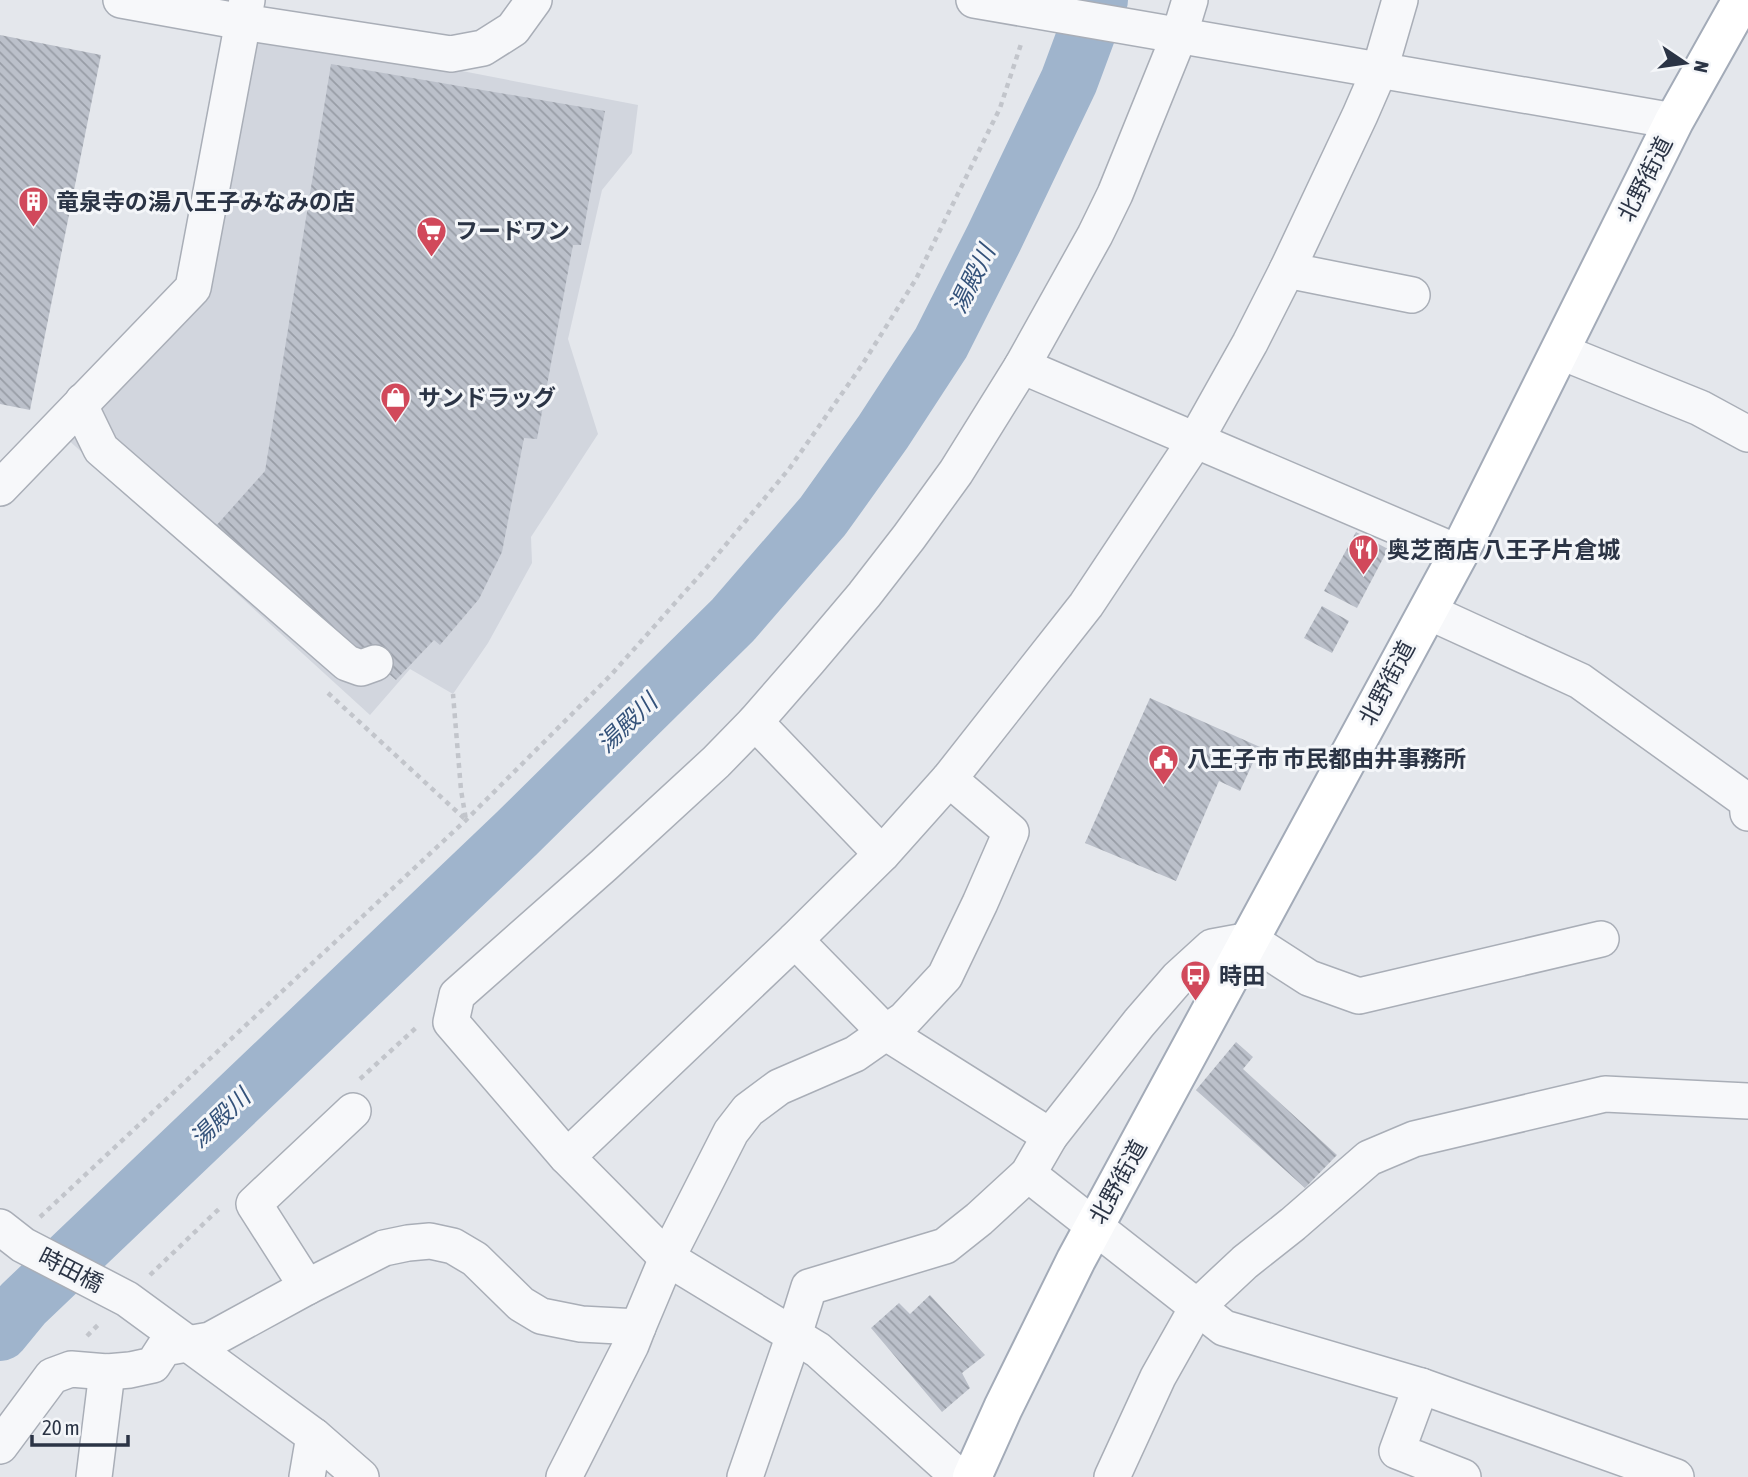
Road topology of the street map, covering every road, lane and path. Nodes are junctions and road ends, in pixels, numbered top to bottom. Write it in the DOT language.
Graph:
graph roads {
  1 [pos="121,0"];
  2 [pos="534,0"];
  3 [pos="974,0"];
  4 [pos="1190,0"];
  5 [pos="1401,0"];
  6 [pos="1742,0"];
  7 [pos="1041,8"];
  8 [pos="245,11"];
  9 [pos="1163,33"];
  10 [pos="1380,69"];
  11 [pos="1674,121"];
  12 [pos="1287,270"];
  13 [pos="1412,295"];
  14 [pos="1559,351"];
  15 [pos="1022,366"];
  16 [pos="83,401"];
  17 [pos="1748,434"];
  18 [pos="1195,441"];
  19 [pos="0,488"];
  20 [pos="1459,553"];
  21 [pos="1427,611"];
  22 [pos="375,663"];
  23 [pos="453,694"];
  24 [pos="755,722"];
  25 [pos="949,779"];
  26 [pos="430,786"];
  27 [pos="1748,813"];
  28 [pos="466,820"];
  29 [pos="882,854"];
  30 [pos="1601,939"];
  31 [pos="795,940"];
  32 [pos="1250,940"];
  33 [pos="885,1032"];
  34 [pos="1748,1101"];
  35 [pos="353,1111"];
  36 [pos="1050,1136"];
  37 [pos="567,1157"];
  38 [pos="1028,1174"];
  39 [pos="1095,1225"];
  40 [pos="13,1237"];
  41 [pos="667,1258"];
  42 [pos="307,1287"];
  43 [pos="1198,1306"];
  44 [pos="638,1327"];
  45 [pos="794,1335"];
  46 [pos="187,1344"];
  47 [pos="107,1372"];
  48 [pos="1421,1386"];
  49 [pos="314,1436"];
  50 [pos="0,1446"];
  51 [pos="94,1477"];
  52 [pos="307,1477"];
  53 [pos="362,1477"];
  54 [pos="564,1477"];
  55 [pos="744,1477"];
  56 [pos="959,1477"];
  57 [pos="972,1477"];
  58 [pos="1112,1477"];
  59 [pos="1463,1477"];
  60 [pos="1676,1477"];
  1 -- 8 [label="street"];
  2 -- 8 [label="street"];
  3 -- 7 [label="street"];
  4 -- 9 [label="street"];
  5 -- 10 [label="street"];
  6 -- 11 [label="main road, 北野街道"];
  7 -- 9 [label="street"];
  7 -- 28 [label="path"];
  8 -- 16 [label="street"];
  9 -- 10 [label="street"];
  9 -- 15 [label="street"];
  10 -- 11 [label="street"];
  10 -- 12 [label="street"];
  11 -- 14 [label="main road, 北野街道"];
  12 -- 13 [label="street"];
  12 -- 18 [label="street"];
  14 -- 17 [label="street"];
  14 -- 20 [label="main road, 北野街道"];
  15 -- 18 [label="street"];
  15 -- 24 [label="street"];
  16 -- 19 [label="street"];
  16 -- 22 [label="street"];
  18 -- 20 [label="street"];
  18 -- 25 [label="street"];
  20 -- 21 [label="main road, 北野街道"];
  21 -- 27 [label="street"];
  21 -- 32 [label="main road, 北野街道"];
  23 -- 28 [label="path"];
  24 -- 29 [label="street"];
  24 -- 37 [label="street"];
  25 -- 29 [label="street"];
  25 -- 33 [label="street"];
  26 -- 28 [label="path"];
  28 -- 40 [label="path"];
  29 -- 31 [label="street"];
  30 -- 32 [label="street"];
  31 -- 33 [label="street"];
  31 -- 37 [label="street"];
  32 -- 36 [label="street"];
  32 -- 39 [label="main road, 北野街道"];
  33 -- 36 [label="street"];
  33 -- 41 [label="street"];
  34 -- 43 [label="street"];
  35 -- 42 [label="street"];
  36 -- 38 [label="street"];
  37 -- 41 [label="street"];
  38 -- 39 [label="street"];
  38 -- 45 [label="street"];
  39 -- 43 [label="street"];
  39 -- 57 [label="main road, 北野街道"];
  40 -- 46 [label="street, 時田橋"];
  41 -- 44 [label="street"];
  41 -- 45 [label="street"];
  42 -- 44 [label="street"];
  42 -- 46 [label="street"];
  43 -- 48 [label="street"];
  43 -- 58 [label="street"];
  44 -- 54 [label="street"];
  45 -- 55 [label="street"];
  45 -- 56 [label="street"];
  46 -- 47 [label="street"];
  46 -- 49 [label="street, 時田橋"];
  47 -- 50 [label="street"];
  47 -- 51 [label="street"];
  48 -- 59 [label="street"];
  48 -- 60 [label="street"];
  49 -- 52 [label="street"];
  49 -- 53 [label="street, 時田橋"];
}
